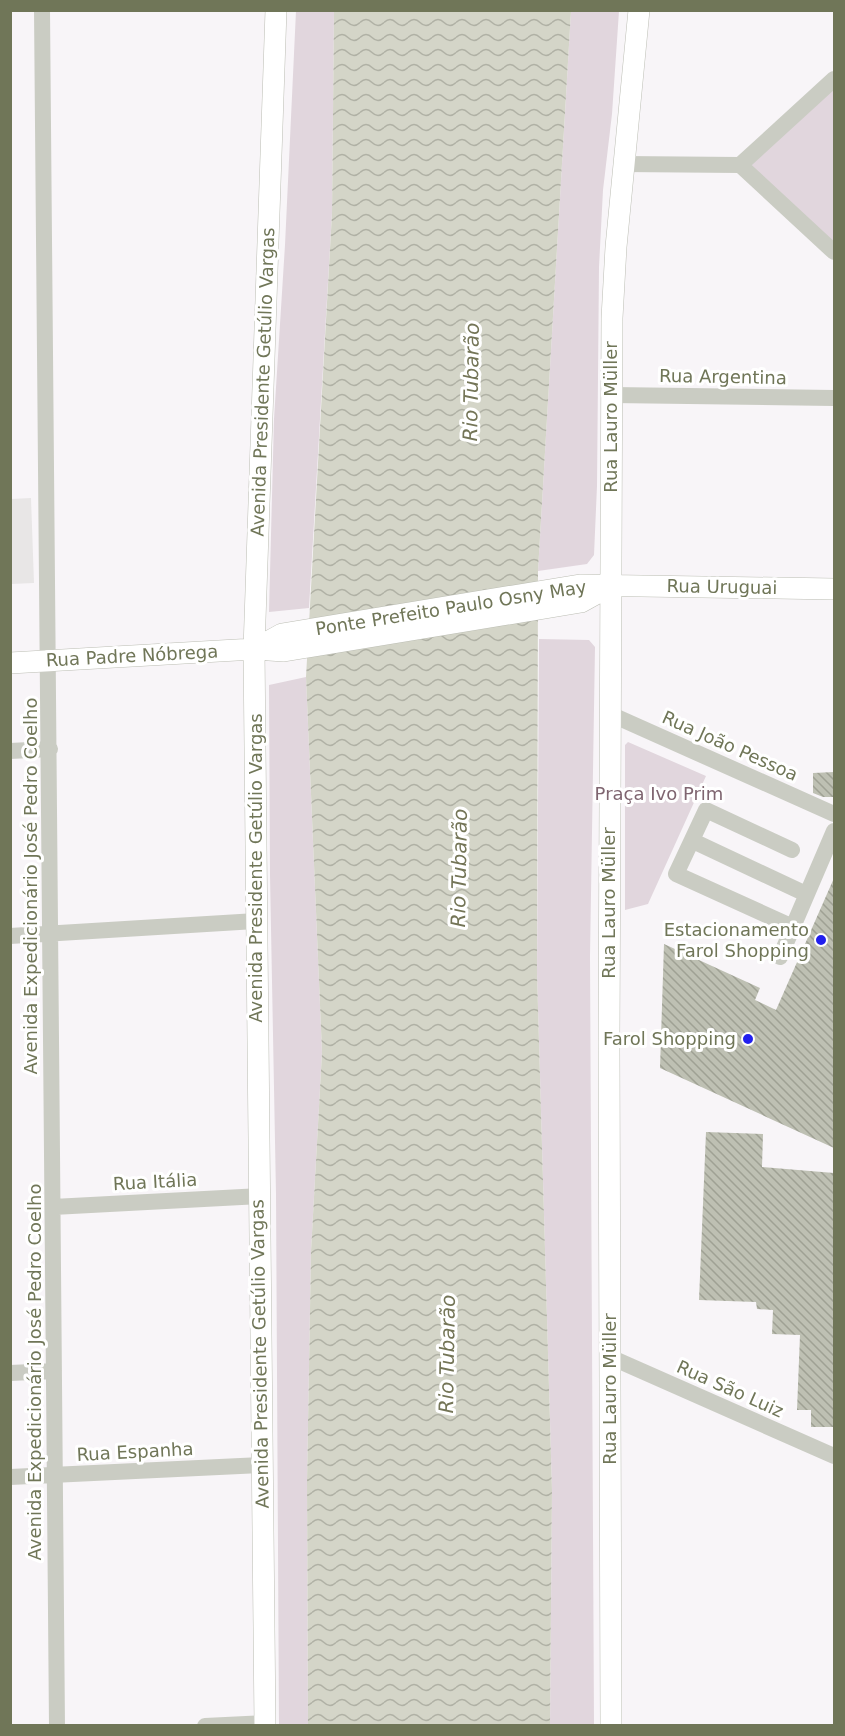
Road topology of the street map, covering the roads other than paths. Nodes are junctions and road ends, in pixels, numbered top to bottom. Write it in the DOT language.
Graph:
graph roads {
  1 [pos="42,10"];
  2 [pos="276,10"];
  3 [pos="639,10"];
  4 [pos="834,79"];
  5 [pos="623,164"];
  6 [pos="740,165"];
  7 [pos="834,252"];
  8 [pos="612,395"];
  9 [pos="834,398"];
  10 [pos="610,586"];
  11 [pos="834,589"];
  12 [pos="255,649"];
  13 [pos="49,661"];
  14 [pos="10,663"];
  15 [pos="610,714"];
  16 [pos="50,749"];
  17 [pos="10,751"];
  18 [pos="834,814"];
  19 [pos="834,831"];
  20 [pos="693,840"];
  21 [pos="792,850"];
  22 [pos="806,894"];
  23 [pos="257,921"];
  24 [pos="793,927"];
  25 [pos="51,934"];
  26 [pos="10,936"];
  27 [pos="780,957"];
  28 [pos="259,1196"];
  29 [pos="53,1207"];
  30 [pos="610,1357"];
  31 [pos="54,1371"];
  32 [pos="10,1373"];
  33 [pos="834,1456"];
  34 [pos="261,1465"];
  35 [pos="55,1475"];
  36 [pos="10,1477"];
  37 [pos="265,1724"];
  38 [pos="57,1725"];
  39 [pos="205,1725"];
  40 [pos="611,1725"];
  1 -- 13 [label="street, Avenida Expedicionário José Pedro Coelho"];
  2 -- 12 [label="main road, Avenida Presidente Getúlio Vargas"];
  3 -- 5 [label="main road, Rua Lauro Müller"];
  4 -- 6 [label="street"];
  5 -- 6 [label="street"];
  5 -- 8 [label="main road, Rua Lauro Müller"];
  6 -- 7 [label="street"];
  8 -- 9 [label="street, Rua Argentina"];
  8 -- 10 [label="main road, Rua Lauro Müller"];
  10 -- 11 [label="main road, Rua Uruguai"];
  10 -- 12 [label="main road, Ponte Prefeito Paulo Osny May"];
  10 -- 15 [label="main road, Rua Lauro Müller"];
  12 -- 13 [label="main road, Rua Padre Nóbrega"];
  12 -- 23 [label="main road, Avenida Presidente Getúlio Vargas"];
  13 -- 14 [label="main road, Rua Padre Nóbrega"];
  13 -- 16 [label="street, Avenida Expedicionário José Pedro Coelho"];
  15 -- 18 [label="street, Rua João Pessoa"];
  15 -- 30 [label="main road, Rua Lauro Müller"];
  16 -- 17 [label="street"];
  16 -- 25 [label="street, Avenida Expedicionário José Pedro Coelho"];
  19 -- 22 [label="street"];
  20 -- 21 [label="street"];
  20 -- 22 [label="street"];
  20 -- 24 [label="street"];
  22 -- 24 [label="street"];
  23 -- 25 [label="street"];
  23 -- 28 [label="main road, Avenida Presidente Getúlio Vargas"];
  24 -- 27 [label="street"];
  25 -- 26 [label="street"];
  25 -- 29 [label="street, Avenida Expedicionário José Pedro Coelho"];
  28 -- 29 [label="street, Rua Itália"];
  28 -- 34 [label="main road, Avenida Presidente Getúlio Vargas"];
  29 -- 31 [label="street, Avenida Expedicionário José Pedro Coelho"];
  30 -- 33 [label="street, Rua São Luiz"];
  30 -- 40 [label="main road, Rua Lauro Müller"];
  31 -- 32 [label="street"];
  31 -- 35 [label="street, Avenida Expedicionário José Pedro Coelho"];
  34 -- 35 [label="street, Rua Espanha"];
  34 -- 37 [label="main road, Avenida Presidente Getúlio Vargas"];
  35 -- 36 [label="street, Rua Espanha"];
  35 -- 38 [label="street, Avenida Expedicionário José Pedro Coelho"];
  37 -- 39 [label="street"];
}
